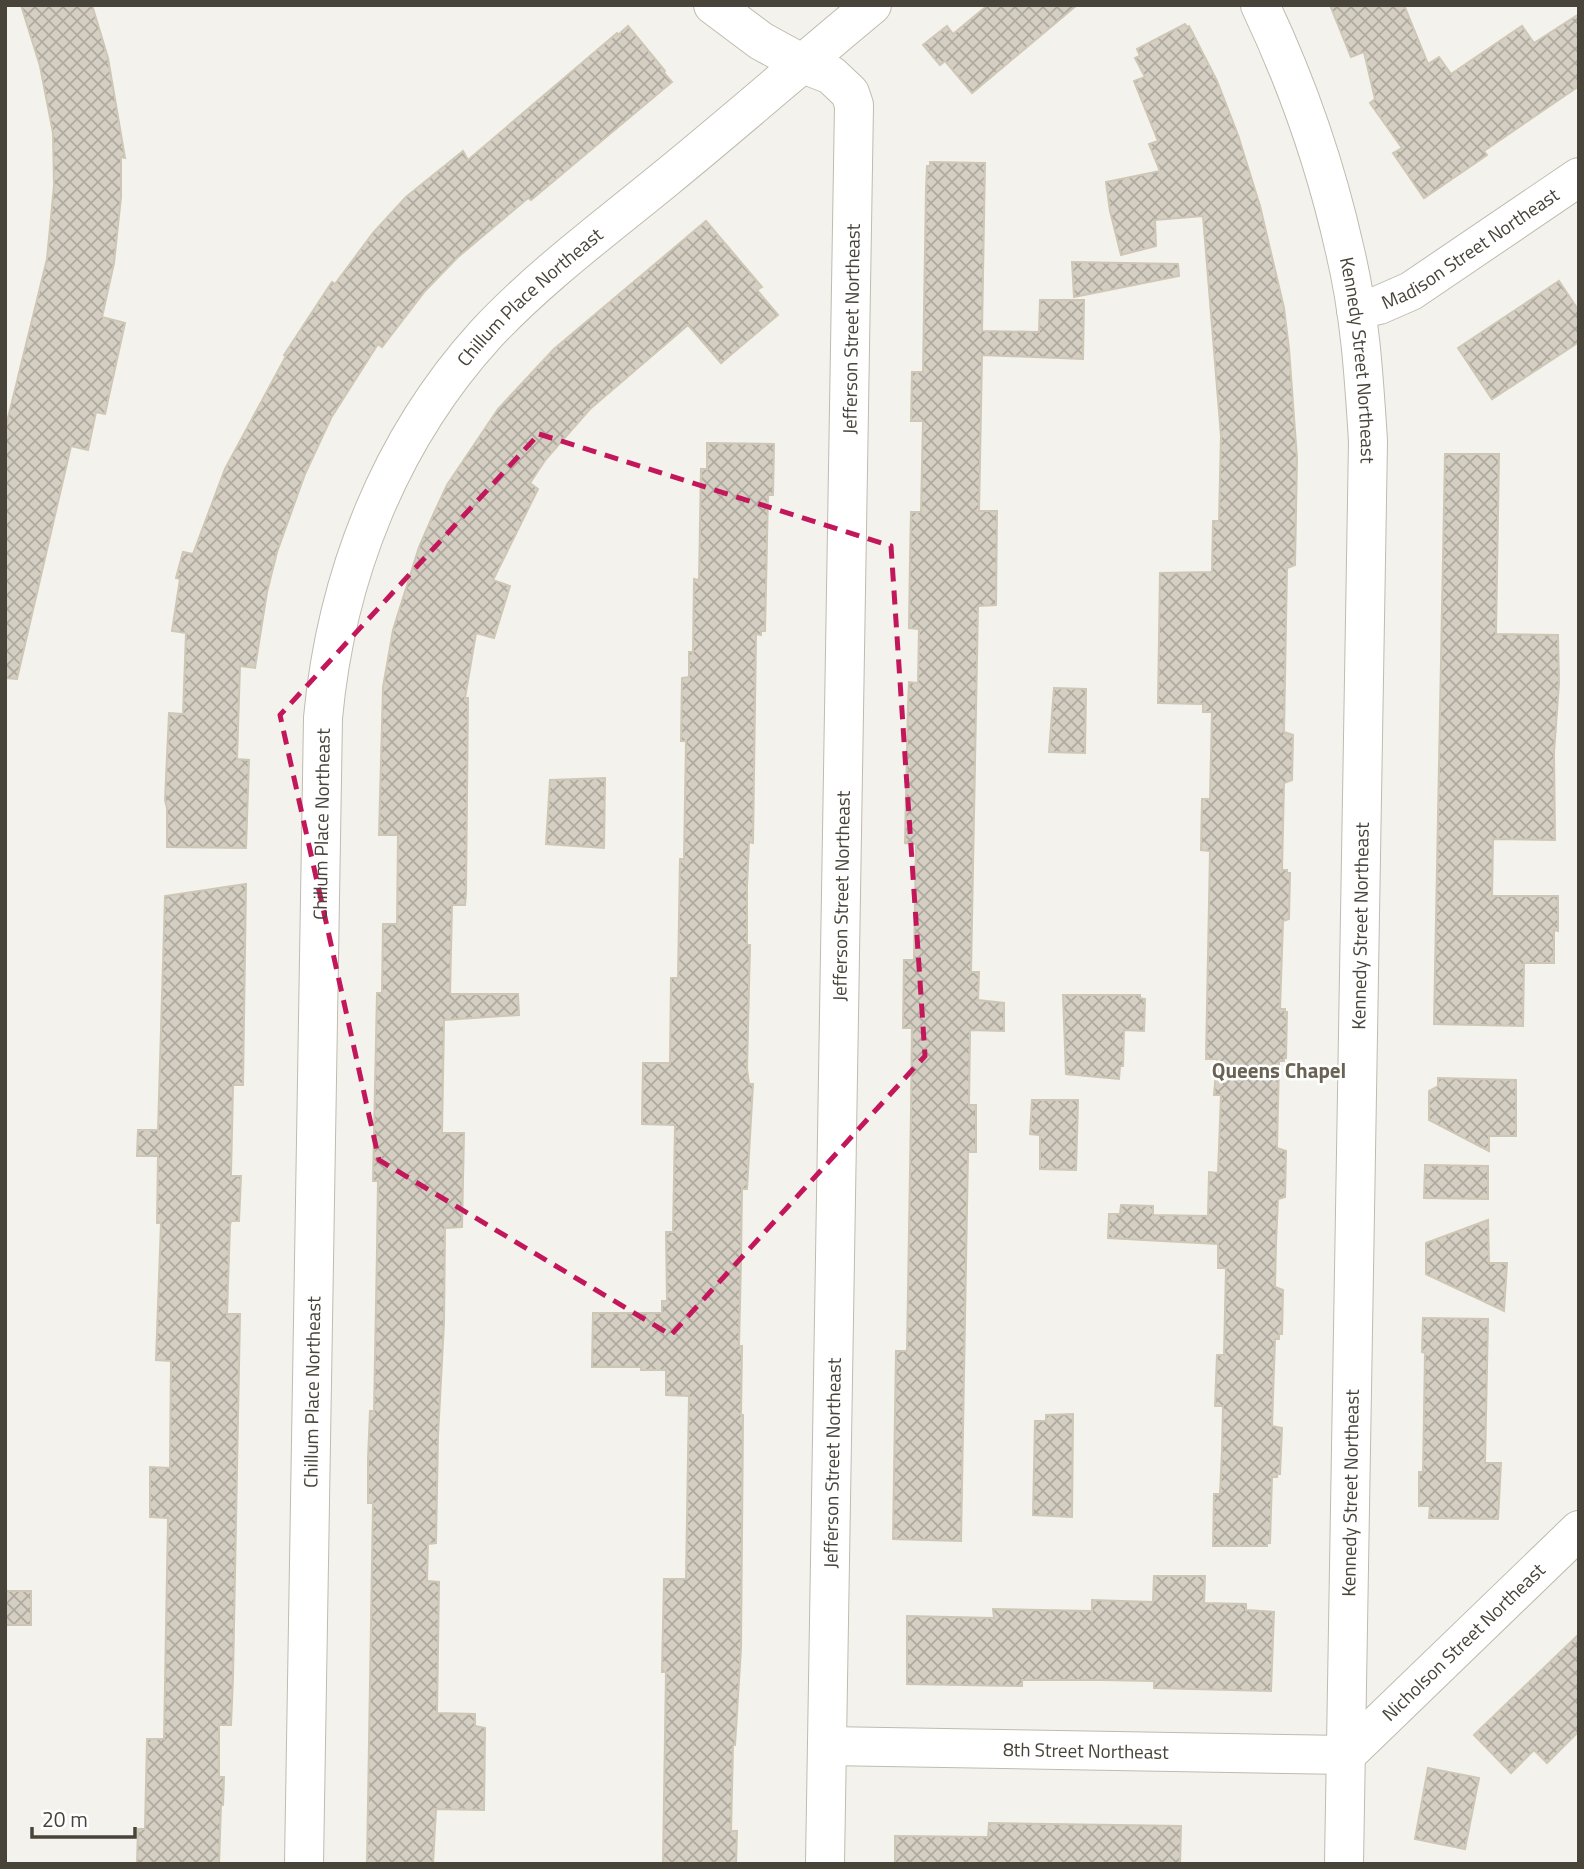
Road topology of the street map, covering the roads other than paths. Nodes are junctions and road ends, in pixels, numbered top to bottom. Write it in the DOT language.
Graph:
graph roads {
  1 [pos="713,5"];
  2 [pos="872,5"];
  3 [pos="1260,5"];
  4 [pos="803,64"];
  5 [pos="1579,177"];
  6 [pos="1356,310"];
  7 [pos="1579,1530"];
  8 [pos="827,1746"];
  9 [pos="1346,1755"];
  10 [pos="304,1864"];
  11 [pos="825,1864"];
  12 [pos="1344,1864"];
  1 -- 4 [label="street, Jefferson Street Northeast"];
  2 -- 4 [label="street, Chillum Place Northeast"];
  3 -- 6 [label="street, Kennedy Street Northeast"];
  4 -- 8 [label="street, Jefferson Street Northeast"];
  4 -- 10 [label="street, Chillum Place Northeast"];
  5 -- 6 [label="street, Madison Street Northeast"];
  6 -- 9 [label="street, Kennedy Street Northeast"];
  7 -- 9 [label="street, Nicholson Street Northeast"];
  8 -- 9 [label="street, 8th Street Northeast"];
  8 -- 11 [label="street, Jefferson Street Northeast"];
  9 -- 12 [label="street, Kennedy Street Northeast"];
}
